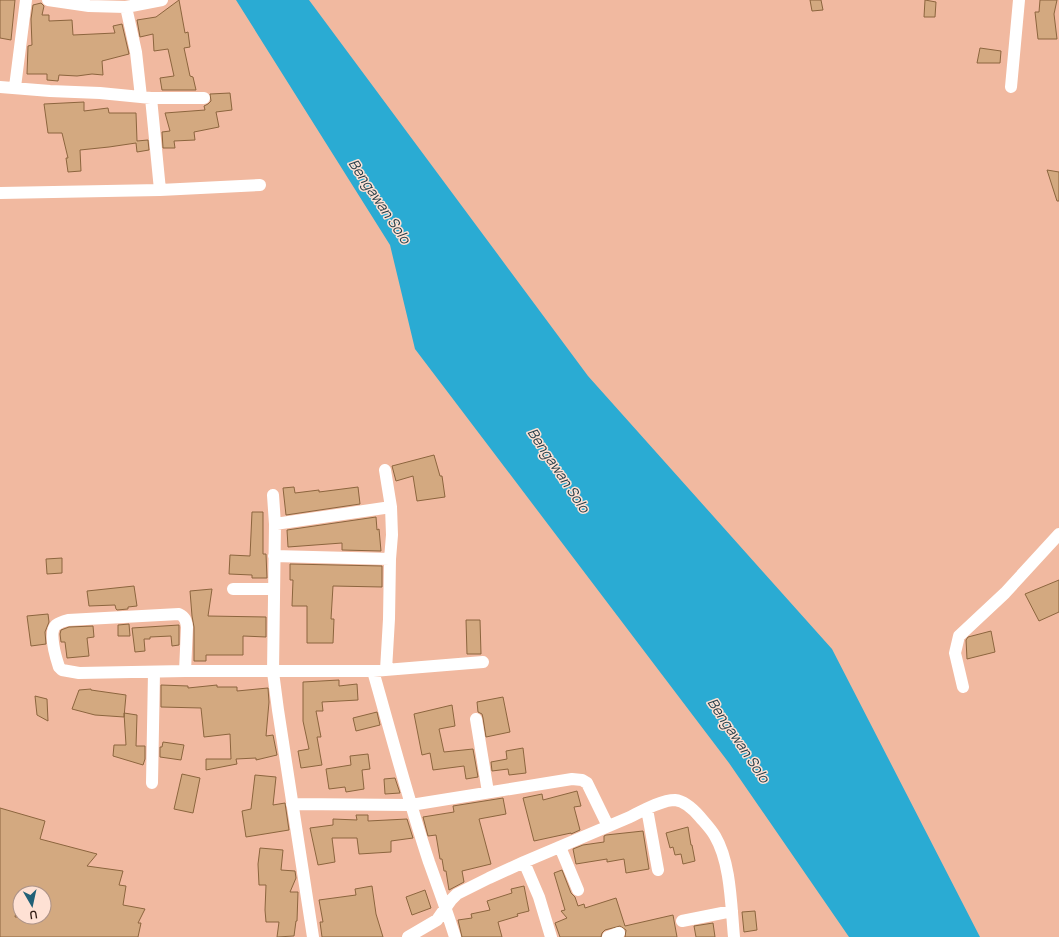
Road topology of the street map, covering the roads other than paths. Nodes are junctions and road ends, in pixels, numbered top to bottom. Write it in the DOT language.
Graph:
graph roads {
  1 [pos="26,0"];
  2 [pos="48,0"];
  3 [pos="162,0"];
  4 [pos="1019,0"];
  5 [pos="126,8"];
  6 [pos="0,87"];
  7 [pos="1011,87"];
  8 [pos="14,88"];
  9 [pos="146,97"];
  10 [pos="204,98"];
  11 [pos="260,185"];
  12 [pos="160,190"];
  13 [pos="0,193"];
  14 [pos="385,470"];
  15 [pos="273,495"];
  16 [pos="391,507"];
  17 [pos="275,524"];
  18 [pos="1059,534"];
  19 [pos="274,556"];
  20 [pos="390,558"];
  21 [pos="233,589"];
  22 [pos="274,590"];
  23 [pos="483,662"];
  24 [pos="386,670"];
  25 [pos="185,671"];
  26 [pos="373,671"];
  27 [pos="154,672"];
  28 [pos="273,672"];
  29 [pos="963,686"];
  30 [pos="476,719"];
  31 [pos="152,783"];
  32 [pos="488,792"];
  33 [pos="292,804"];
  34 [pos="411,806"];
  35 [pos="647,808"];
  36 [pos="608,826"];
  37 [pos="560,847"];
  38 [pos="524,862"];
  39 [pos="658,870"];
  40 [pos="578,890"];
  41 [pos="446,908"];
  42 [pos="732,911"];
  43 [pos="682,921"];
  44 [pos="313,937"];
  45 [pos="408,937"];
  46 [pos="455,937"];
  47 [pos="552,937"];
  48 [pos="734,937"];
  1 -- 8 [label="street"];
  2 -- 5 [label="street"];
  3 -- 5 [label="street"];
  4 -- 7 [label="street"];
  5 -- 9 [label="street"];
  6 -- 8 [label="street"];
  8 -- 9 [label="street"];
  9 -- 10 [label="street"];
  9 -- 12 [label="street"];
  11 -- 12 [label="street"];
  12 -- 13 [label="street"];
  14 -- 16 [label="street"];
  15 -- 17 [label="street"];
  16 -- 17 [label="street"];
  16 -- 20 [label="street"];
  17 -- 19 [label="street"];
  18 -- 29 [label="street"];
  19 -- 20 [label="street"];
  19 -- 22 [label="street"];
  20 -- 24 [label="street"];
  21 -- 22 [label="street"];
  22 -- 28 [label="street"];
  23 -- 24 [label="street"];
  24 -- 26 [label="street"];
  25 -- 27 [label="street"];
  25 -- 27 [label="street"];
  25 -- 28 [label="street"];
  26 -- 28 [label="street"];
  26 -- 34 [label="street"];
  27 -- 31 [label="street"];
  28 -- 33 [label="street"];
  30 -- 32 [label="street"];
  32 -- 34 [label="street"];
  32 -- 36 [label="street"];
  33 -- 34 [label="street"];
  33 -- 44 [label="street"];
  34 -- 41 [label="street"];
  35 -- 36 [label="street"];
  35 -- 39 [label="street"];
  35 -- 42 [label="street"];
  36 -- 37 [label="street"];
  37 -- 38 [label="street"];
  37 -- 40 [label="street"];
  38 -- 41 [label="street"];
  38 -- 47 [label="street"];
  41 -- 45 [label="street"];
  41 -- 46 [label="street"];
  42 -- 43 [label="street"];
  42 -- 48 [label="street"];
}
